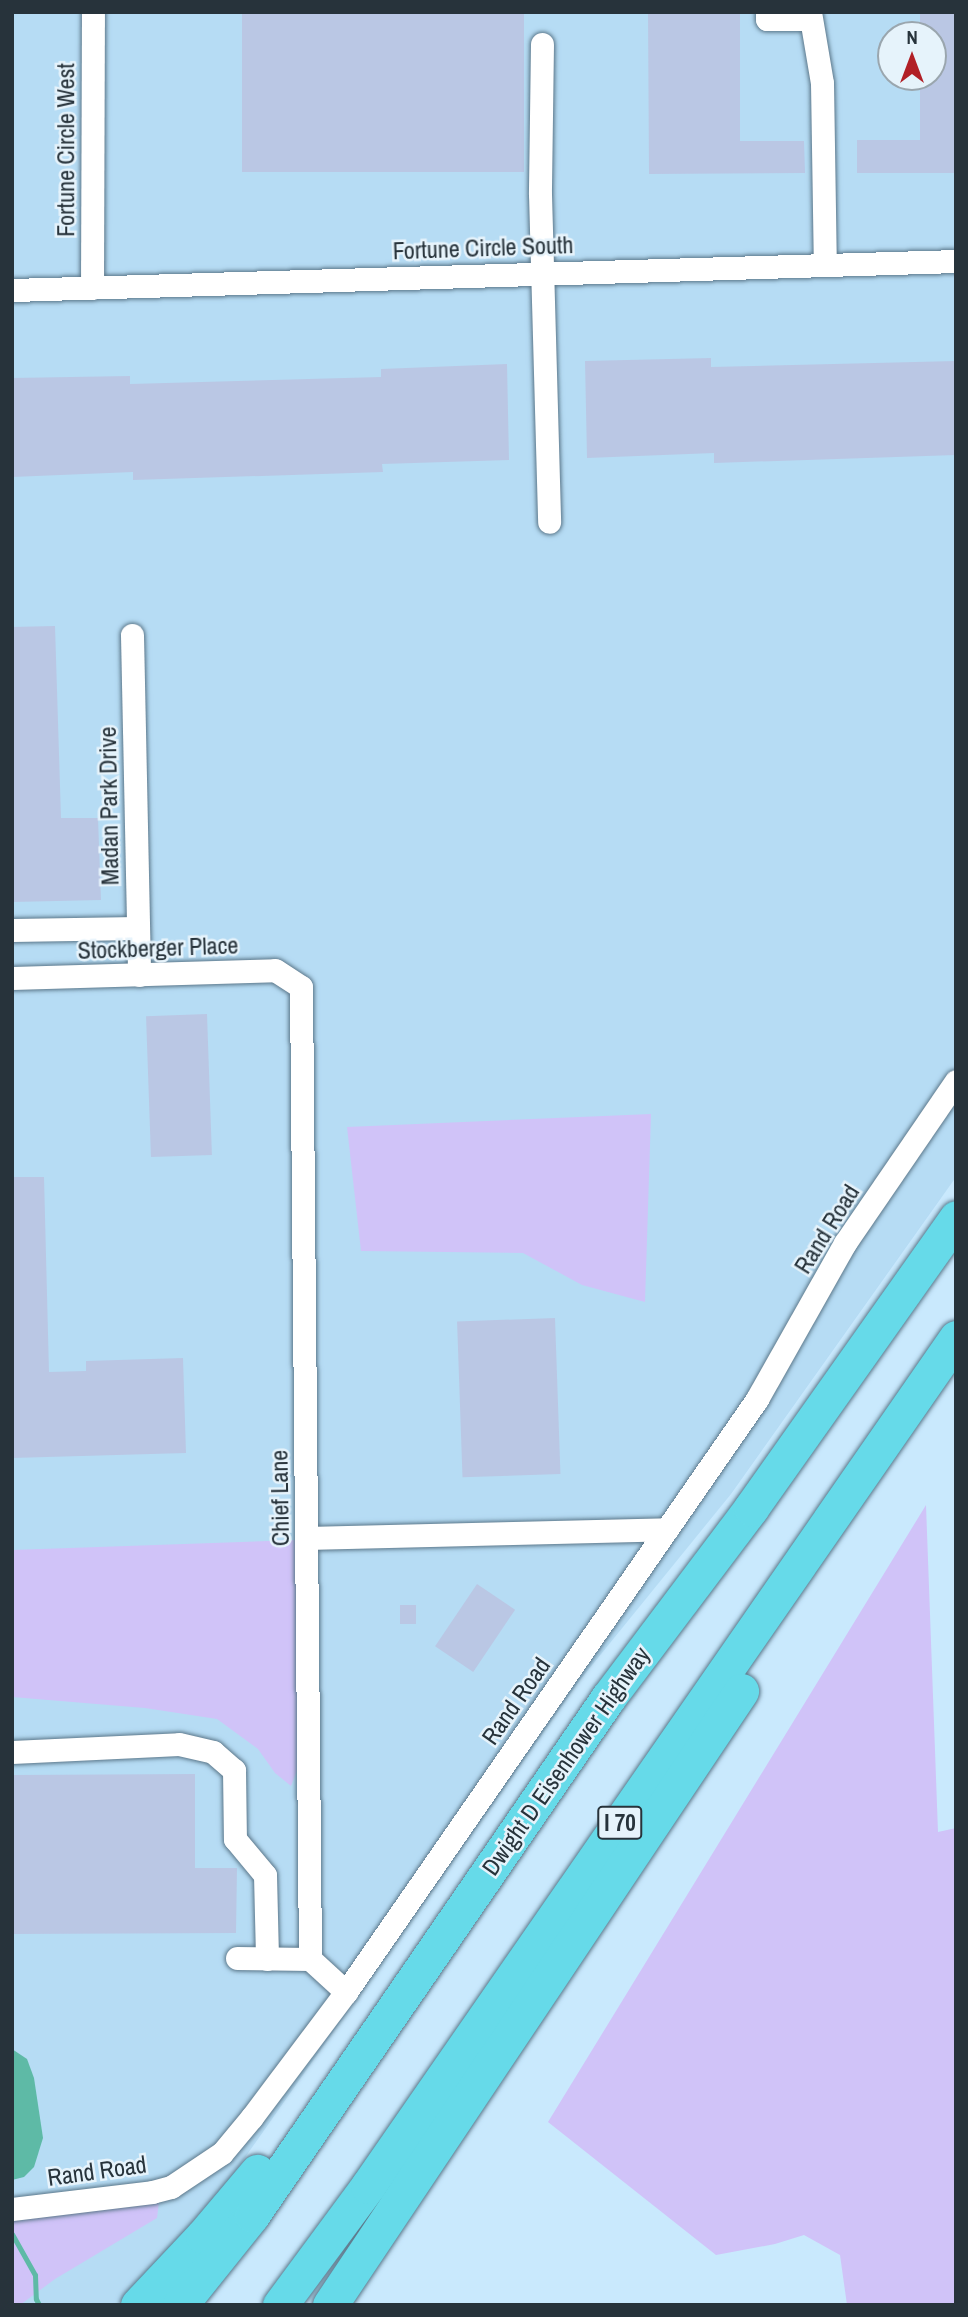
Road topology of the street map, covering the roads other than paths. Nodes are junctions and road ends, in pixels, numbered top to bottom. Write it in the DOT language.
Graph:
graph roads {
  1 [pos="93,12"];
  2 [pos="766,12"];
  3 [pos="810,15"];
  4 [pos="542,44"];
  5 [pos="956,261"];
  6 [pos="825,264"];
  7 [pos="543,272"];
  8 [pos="92,288"];
  9 [pos="13,290"];
  10 [pos="549,522"];
  11 [pos="132,635"];
  12 [pos="137,928"];
  13 [pos="12,930"];
  14 [pos="139,975"];
  15 [pos="12,978"];
  16 [pos="301,987"];
  17 [pos="956,1081"];
  18 [pos="956,1218"];
  19 [pos="956,1338"];
  20 [pos="956,1348"];
  21 [pos="667,1529"];
  22 [pos="307,1538"];
  23 [pos="12,1752"];
  24 [pos="237,1958"];
  25 [pos="267,1959"];
  26 [pos="310,1959"];
  27 [pos="346,1992"];
  28 [pos="396,2003"];
  29 [pos="12,2209"];
  30 [pos="138,2305"];
  31 [pos="180,2305"];
  32 [pos="280,2305"];
  33 [pos="330,2305"];
  1 -- 8 [label="street, Fortune Circle West"];
  2 -- 3 [label="street"];
  3 -- 6 [label="street"];
  4 -- 7 [label="street"];
  5 -- 6 [label="street, Fortune Circle South"];
  6 -- 7 [label="street, Fortune Circle South"];
  7 -- 8 [label="street, Fortune Circle South"];
  7 -- 10 [label="street"];
  8 -- 9 [label="street, Fortune Circle South"];
  11 -- 12 [label="street, Madan Park Drive"];
  12 -- 13 [label="street"];
  12 -- 14 [label="street, Madan Park Drive"];
  14 -- 15 [label="street, Stockberger Place"];
  14 -- 16 [label="street, Stockberger Place"];
  16 -- 22 [label="street, Chief Lane"];
  17 -- 21 [label="street, Rand Road"];
  18 -- 28 [label="highway, Dwight D Eisenhower Highway"];
  19 -- 32 [label="highway, I 70"];
  20 -- 33 [label="highway"];
  21 -- 22 [label="street"];
  21 -- 27 [label="street, Rand Road"];
  22 -- 26 [label="street, Chief Lane"];
  23 -- 25 [label="street"];
  24 -- 25 [label="street"];
  25 -- 26 [label="street"];
  26 -- 27 [label="street"];
  27 -- 29 [label="street, Rand Road"];
  28 -- 30 [label="highway"];
  28 -- 31 [label="highway, Dwight D Eisenhower Highway"];
}
